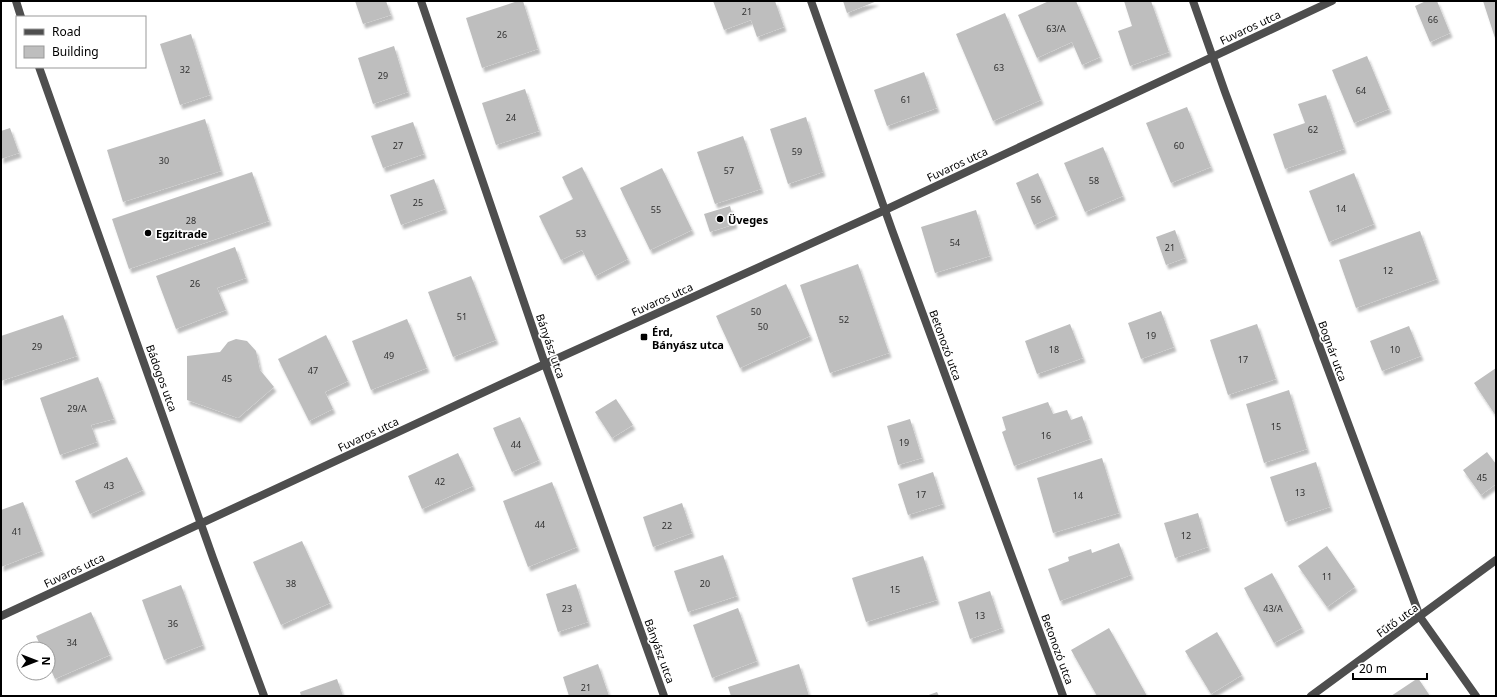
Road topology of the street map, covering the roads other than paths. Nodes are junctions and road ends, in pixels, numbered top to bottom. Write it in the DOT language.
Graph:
graph roads {
  1 [pos="16,1"];
  2 [pos="421,1"];
  3 [pos="812,1"];
  4 [pos="1193,1"];
  5 [pos="1332,1"];
  6 [pos="21,16"];
  7 [pos="1213,57"];
  8 [pos="39,68"];
  9 [pos="885,210"];
  10 [pos="545,364"];
  11 [pos="201,523"];
  12 [pos="1496,560"];
  13 [pos="1,616"];
  14 [pos="1420,617"];
  15 [pos="264,696"];
  16 [pos="664,696"];
  17 [pos="1063,696"];
  18 [pos="1311,696"];
  19 [pos="1476,696"];
  1 -- 6 [label="street"];
  2 -- 10 [label="street, Bányász utca"];
  3 -- 9 [label="street, Betonozó utca"];
  4 -- 7 [label="street, Bognár utca"];
  5 -- 7 [label="street, Fuvaros utca"];
  7 -- 9 [label="street, Fuvaros utca"];
  7 -- 14 [label="street, Bognár utca"];
  8 -- 11 [label="street, Bádogos utca"];
  9 -- 10 [label="street, Fuvaros utca"];
  9 -- 17 [label="street, Betonozó utca"];
  10 -- 11 [label="street, Fuvaros utca"];
  10 -- 16 [label="street, Bányász utca"];
  11 -- 13 [label="street, Fuvaros utca"];
  11 -- 15 [label="street, Bádogos utca"];
  12 -- 14 [label="street, Fűtő utca"];
  14 -- 18 [label="street, Fűtő utca"];
  14 -- 19 [label="street, Bognár utca"];
}
